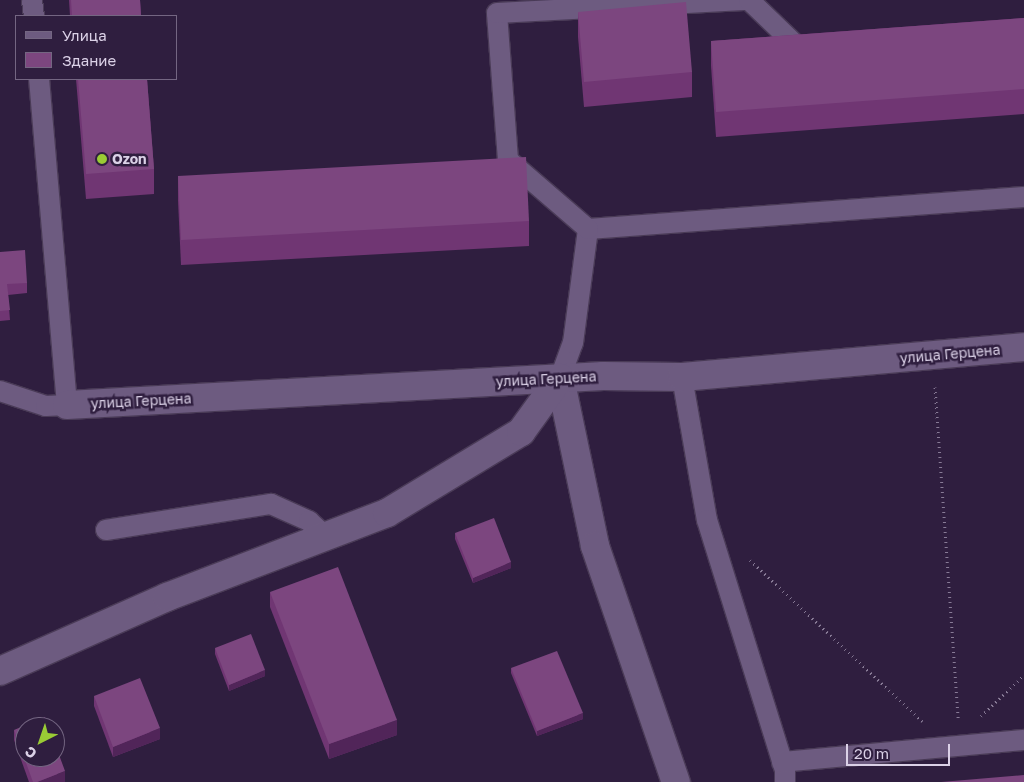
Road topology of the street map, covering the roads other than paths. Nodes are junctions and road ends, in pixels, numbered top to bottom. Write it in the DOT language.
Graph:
graph roads {
  1 [pos="32,0"];
  2 [pos="34,15"];
  3 [pos="830,47"];
  4 [pos="39,80"];
  5 [pos="1024,197"];
  6 [pos="588,229"];
  7 [pos="1024,347"];
  8 [pos="560,378"];
  9 [pos="682,378"];
  10 [pos="0,390"];
  11 [pos="67,405"];
  12 [pos="106,530"];
  13 [pos="326,537"];
  14 [pos="0,671"];
  15 [pos="1024,740"];
  16 [pos="782,762"];
  17 [pos="676,782"];
  18 [pos="785,782"];
  1 -- 2 [label="lane"];
  3 -- 6 [label="lane"];
  4 -- 11 [label="lane"];
  5 -- 6 [label="lane"];
  6 -- 8 [label="lane"];
  7 -- 9 [label="street, улица Герцена"];
  8 -- 9 [label="street, улица Герцена"];
  8 -- 11 [label="street, улица Герцена"];
  8 -- 13 [label="street"];
  8 -- 17 [label="street"];
  9 -- 16 [label="lane"];
  10 -- 11 [label="lane"];
  12 -- 13 [label="lane"];
  13 -- 14 [label="street"];
  15 -- 16 [label="lane"];
  16 -- 18 [label="lane"];
}
